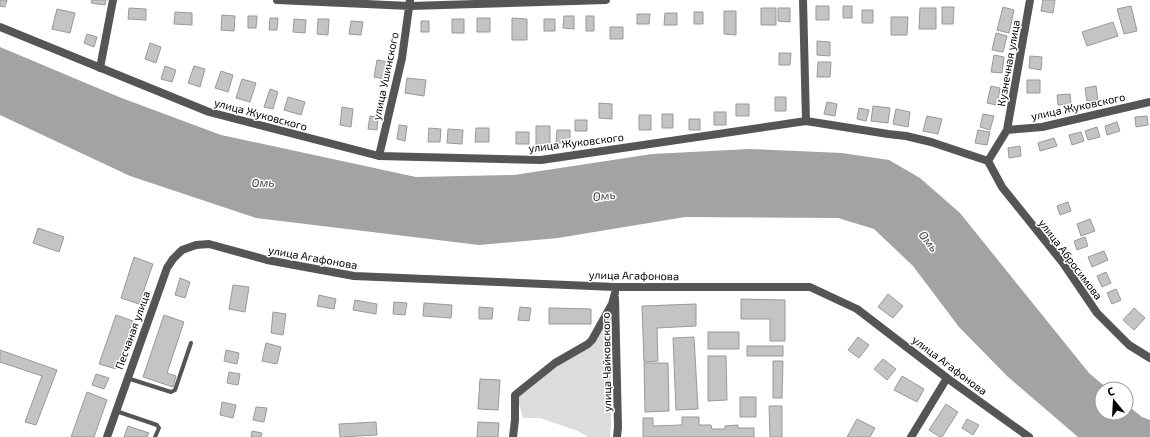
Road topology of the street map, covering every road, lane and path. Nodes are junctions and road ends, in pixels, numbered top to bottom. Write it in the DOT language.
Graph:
graph roads {
  1 [pos="113,0"];
  2 [pos="277,0"];
  3 [pos="606,0"];
  4 [pos="803,0"];
  5 [pos="1030,0"];
  6 [pos="410,3"];
  7 [pos="0,28"];
  8 [pos="100,68"];
  9 [pos="1150,102"];
  10 [pos="806,121"];
  11 [pos="1007,130"];
  12 [pos="379,156"];
  13 [pos="988,161"];
  14 [pos="196,245"];
  15 [pos="615,290"];
  16 [pos="191,342"];
  17 [pos="1150,358"];
  18 [pos="127,378"];
  19 [pos="947,378"];
  20 [pos="116,411"];
  21 [pos="106,437"];
  22 [pos="156,437"];
  23 [pos="513,437"];
  24 [pos="617,437"];
  25 [pos="911,437"];
  26 [pos="1029,437"];
  1 -- 8 [label="street"];
  2 -- 6 [label="street"];
  3 -- 6 [label="street"];
  4 -- 10 [label="street"];
  5 -- 11 [label="street, Кузнечная улица"];
  6 -- 12 [label="street, улица Ушинского"];
  7 -- 8 [label="street, улица Жуковского"];
  8 -- 12 [label="street, улица Жуковского"];
  9 -- 11 [label="street, улица Жуковского"];
  10 -- 12 [label="street, улица Жуковского"];
  10 -- 13 [label="street, улица Жуковского"];
  11 -- 13 [label="street"];
  13 -- 17 [label="street, улица Абросимова"];
  14 -- 15 [label="street, улица Агафонова"];
  14 -- 18 [label="street, Песчаная улица"];
  15 -- 19 [label="street, улица Агафонова"];
  15 -- 23 [label="street"];
  15 -- 24 [label="street, улица Чайковского"];
  16 -- 18 [label="lane"];
  18 -- 20 [label="street, Песчаная улица"];
  19 -- 25 [label="street"];
  19 -- 26 [label="street, улица Агафонова"];
  20 -- 21 [label="street, Песчаная улица"];
  20 -- 22 [label="lane"];
}
